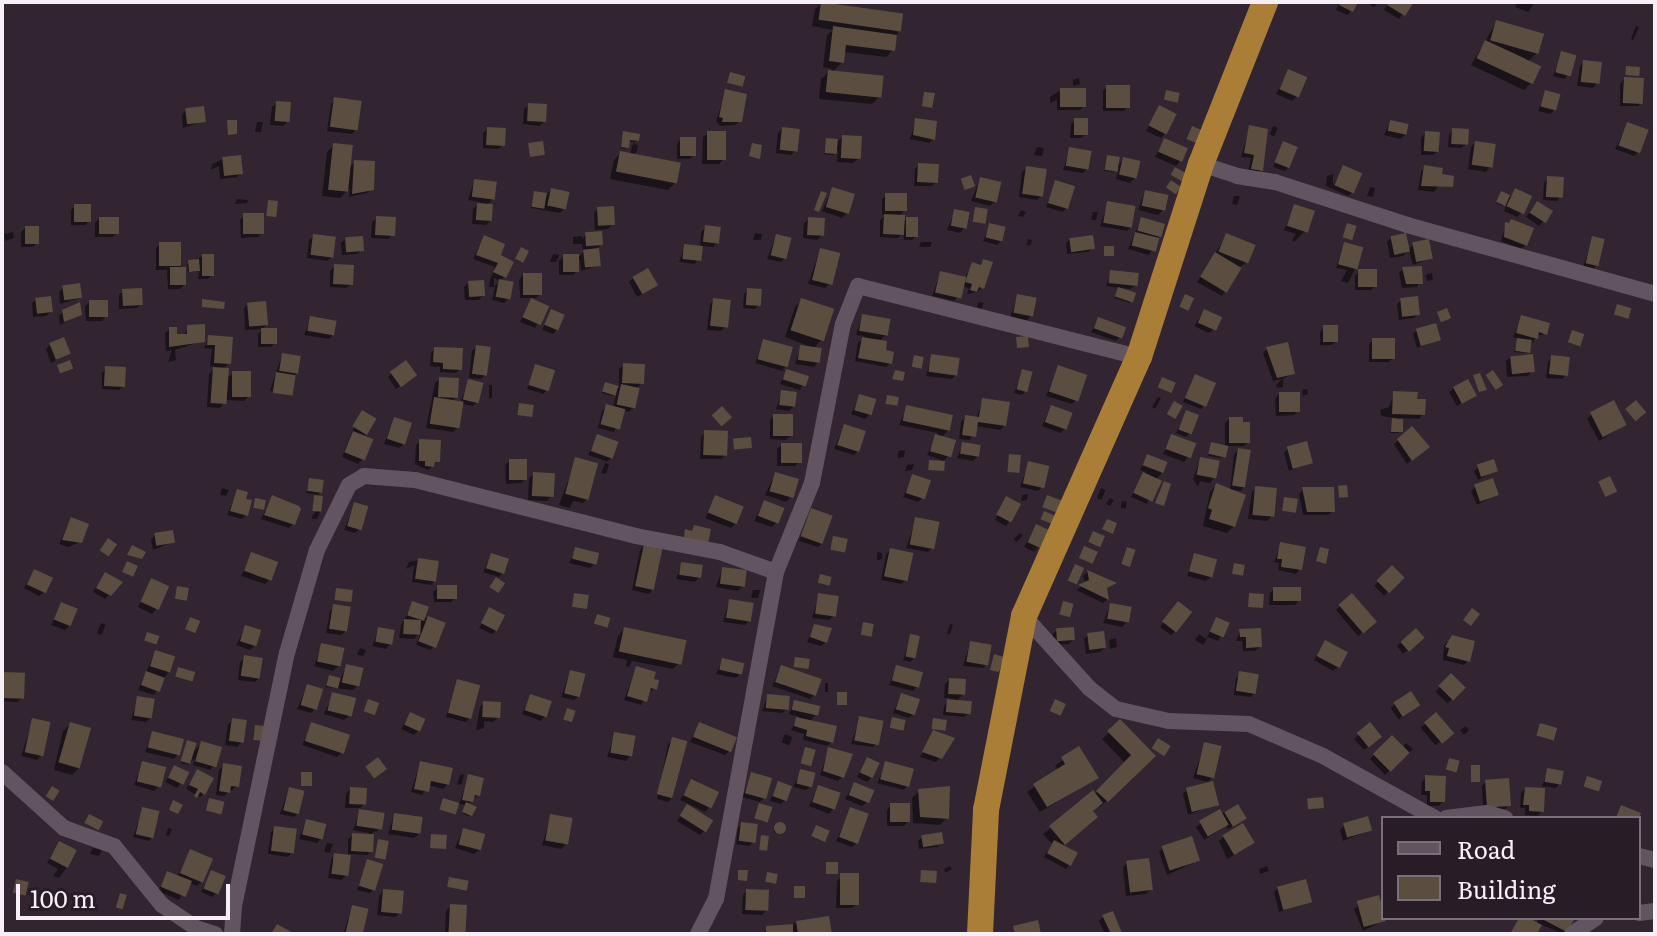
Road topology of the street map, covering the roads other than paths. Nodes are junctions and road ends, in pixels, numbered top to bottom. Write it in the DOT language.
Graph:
graph roads {
  1 [pos="1265,2"];
  2 [pos="1201,164"];
  3 [pos="1655,294"];
  4 [pos="1139,357"];
  5 [pos="776,572"];
  6 [pos="1024,616"];
  7 [pos="2,772"];
  8 [pos="1431,816"];
  9 [pos="1462,816"];
  10 [pos="1498,816"];
  11 [pos="1593,920"];
  12 [pos="215,934"];
  13 [pos="232,934"];
  14 [pos="698,934"];
  15 [pos="980,934"];
  16 [pos="1572,934"];
  1 -- 2 [label="highway"];
  2 -- 3 [label="street"];
  2 -- 4 [label="highway"];
  4 -- 5 [label="street"];
  4 -- 6 [label="highway"];
  5 -- 13 [label="street"];
  5 -- 14 [label="street"];
  6 -- 8 [label="street"];
  6 -- 15 [label="highway"];
  7 -- 12 [label="street"];
  9 -- 10 [label="street"];
  11 -- 16 [label="street"];
}
